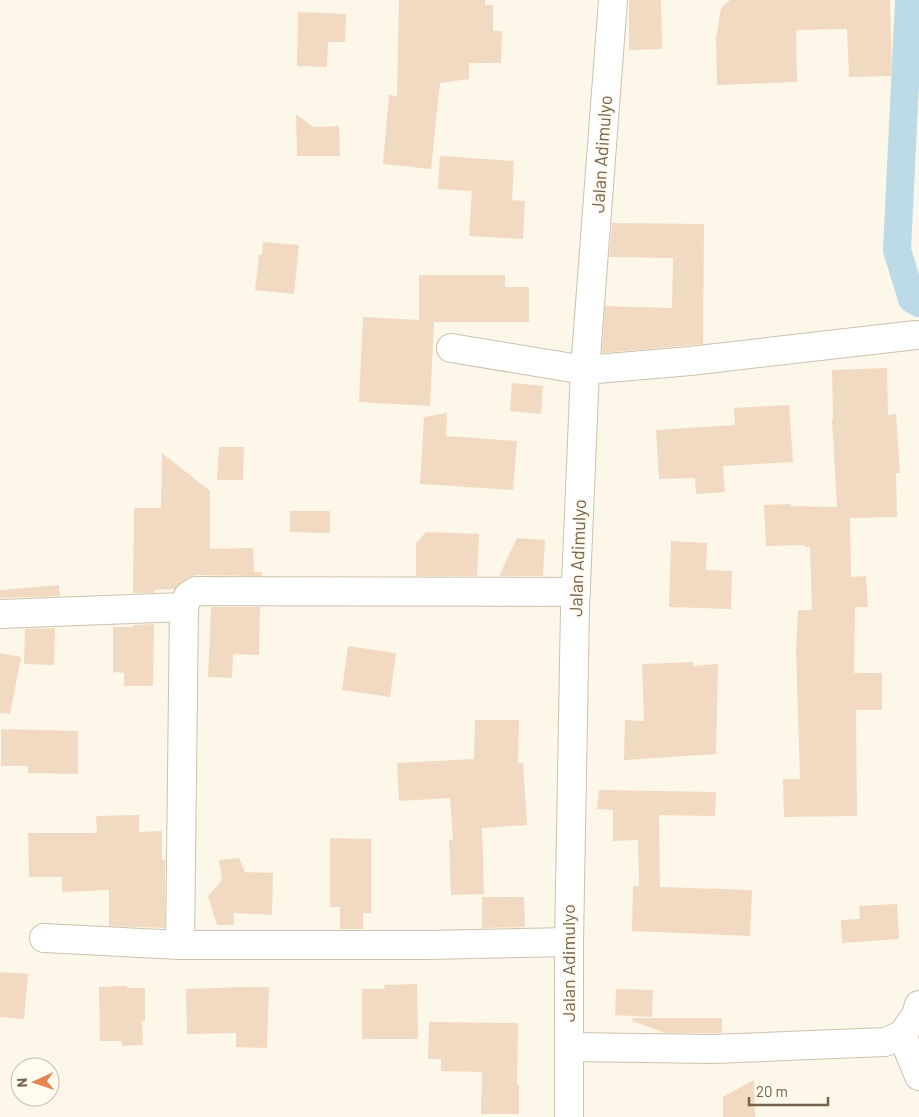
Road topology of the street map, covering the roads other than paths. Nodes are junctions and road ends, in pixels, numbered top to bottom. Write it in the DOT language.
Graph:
graph roads {
  1 [pos="613,0"];
  2 [pos="918,335"];
  3 [pos="451,348"];
  4 [pos="585,370"];
  5 [pos="576,592"];
  6 [pos="184,607"];
  7 [pos="0,614"];
  8 [pos="44,938"];
  9 [pos="568,942"];
  10 [pos="180,945"];
  11 [pos="919,1005"];
  12 [pos="902,1036"];
  13 [pos="570,1047"];
  14 [pos="919,1076"];
  15 [pos="570,1117"];
  1 -- 4 [label="street, Jalan Adimulyo"];
  2 -- 4 [label="street"];
  3 -- 4 [label="street"];
  4 -- 5 [label="street, Jalan Adimulyo"];
  5 -- 6 [label="street"];
  5 -- 9 [label="street, Jalan Adimulyo"];
  6 -- 7 [label="street"];
  6 -- 10 [label="street"];
  8 -- 10 [label="street"];
  9 -- 10 [label="street"];
  9 -- 13 [label="street, Jalan Adimulyo"];
  11 -- 12 [label="street"];
  12 -- 13 [label="street"];
  12 -- 14 [label="street"];
  13 -- 15 [label="street, Jalan Adimulyo"];
}
